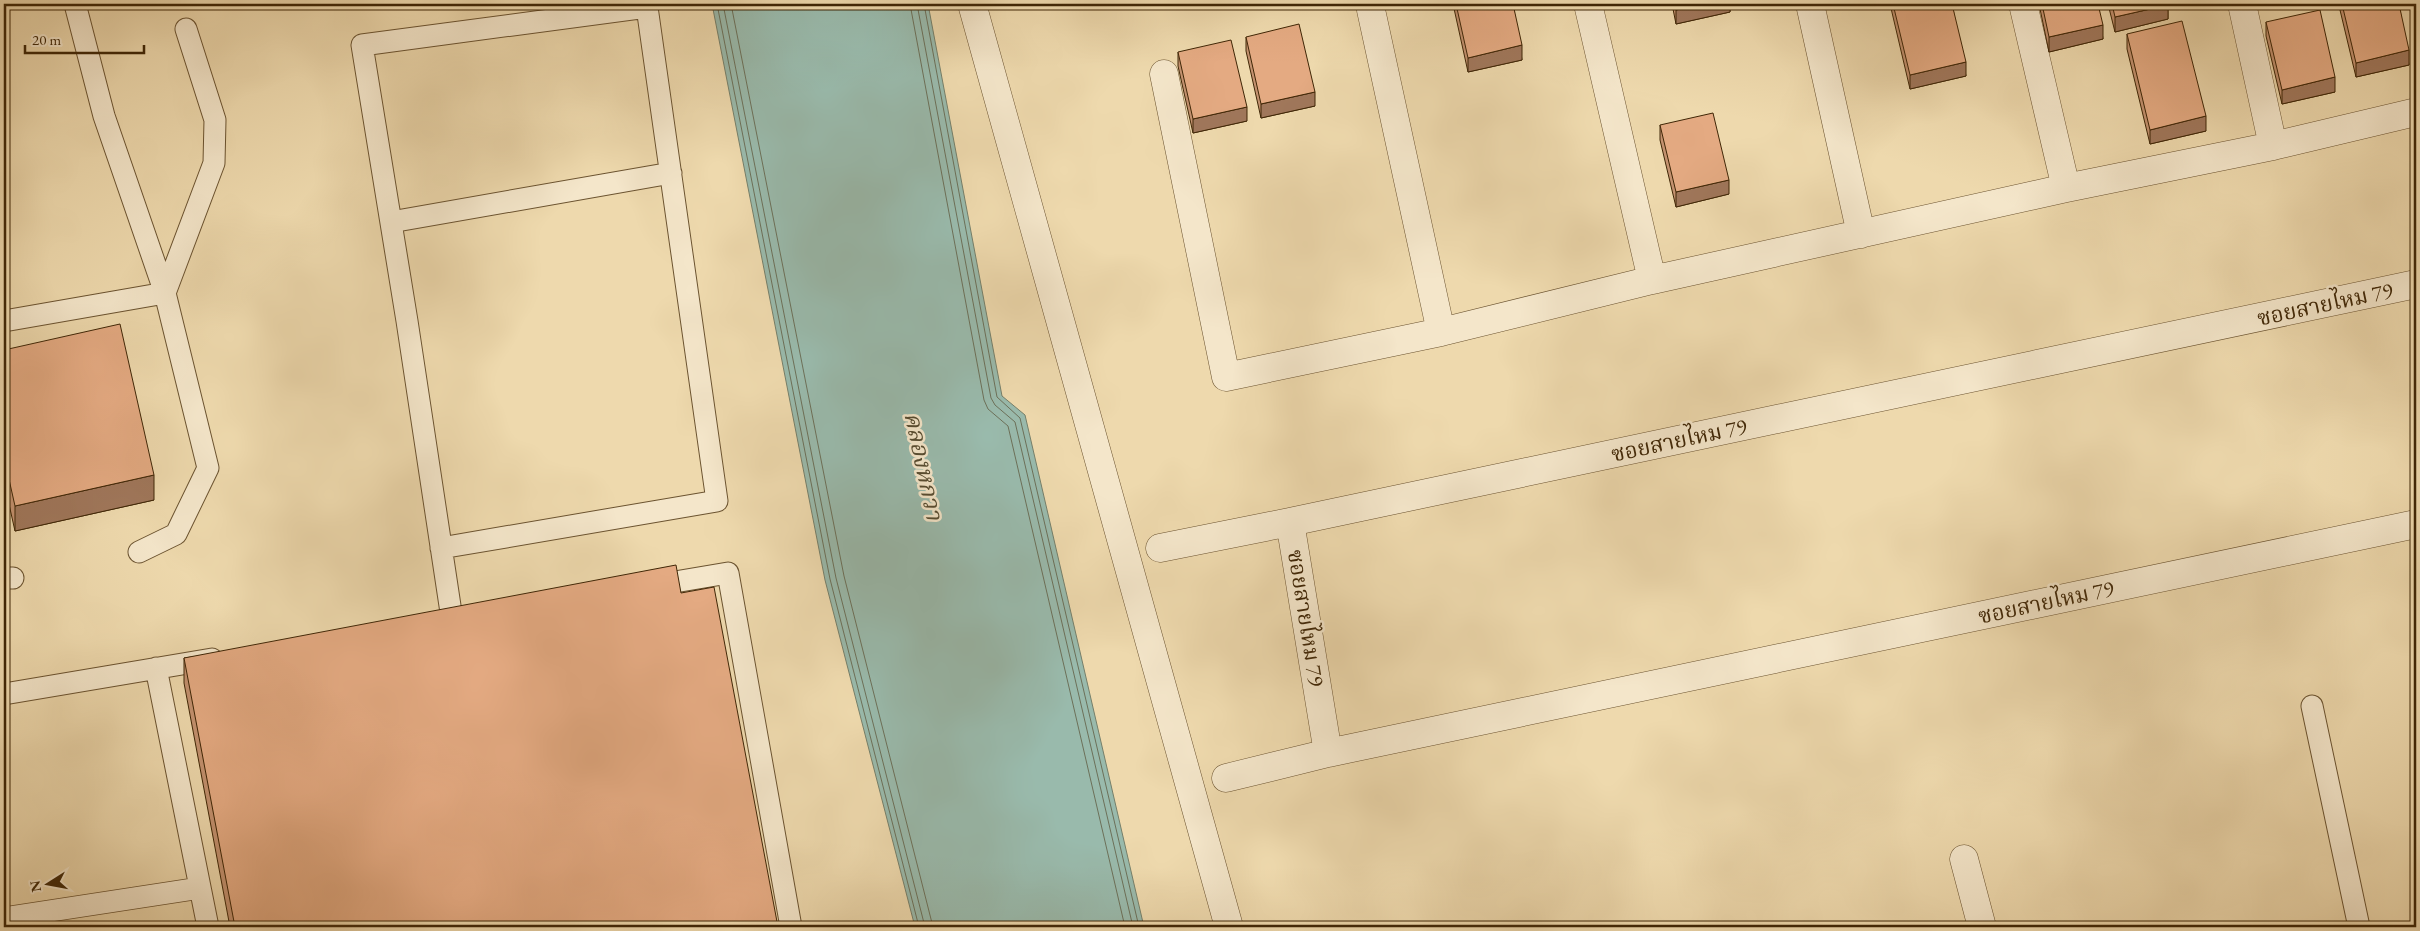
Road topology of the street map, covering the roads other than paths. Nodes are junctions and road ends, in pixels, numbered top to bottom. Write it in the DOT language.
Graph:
graph roads {
  1 [pos="75,4"];
  2 [pos="972,4"];
  3 [pos="1588,4"];
  4 [pos="1810,4"];
  5 [pos="2024,4"];
  6 [pos="2242,4"];
  7 [pos="1371,10"];
  8 [pos="186,29"];
  9 [pos="1164,74"];
  10 [pos="2416,112"];
  11 [pos="2273,146"];
  12 [pos="671,173"];
  13 [pos="2066,188"];
  14 [pos="391,222"];
  15 [pos="1861,234"];
  16 [pos="1652,280"];
  17 [pos="2416,284"];
  18 [pos="165,293"];
  19 [pos="4,321"];
  20 [pos="1441,332"];
  21 [pos="1290,522"];
  22 [pos="2416,524"];
  23 [pos="441,548"];
  24 [pos="1160,548"];
  25 [pos="139,552"];
  26 [pos="629,590"];
  27 [pos="452,619"];
  28 [pos="232,656"];
  29 [pos="156,668"];
  30 [pos="4,694"];
  31 [pos="2312,706"];
  32 [pos="1328,753"];
  33 [pos="1226,778"];
  34 [pos="1964,859"];
  35 [pos="200,888"];
  36 [pos="4,918"];
  37 [pos="208,927"];
  38 [pos="791,927"];
  39 [pos="1229,927"];
  40 [pos="1982,927"];
  41 [pos="2359,927"];
  1 -- 18 [label="lane"];
  2 -- 39 [label="street"];
  3 -- 16 [label="street"];
  4 -- 15 [label="street"];
  5 -- 13 [label="street"];
  6 -- 11 [label="street"];
  7 -- 20 [label="street"];
  8 -- 18 [label="lane"];
  9 -- 20 [label="street"];
  10 -- 11 [label="street"];
  11 -- 13 [label="street"];
  12 -- 14 [label="lane"];
  12 -- 14 [label="lane"];
  12 -- 23 [label="lane"];
  13 -- 15 [label="street"];
  14 -- 23 [label="lane"];
  15 -- 16 [label="street"];
  16 -- 20 [label="street"];
  17 -- 21 [label="street, ซอยสายไหม 79"];
  18 -- 19 [label="lane"];
  18 -- 25 [label="lane"];
  21 -- 24 [label="street"];
  21 -- 32 [label="street, ซอยสายไหม 79"];
  22 -- 32 [label="street, ซอยสายไหม 79"];
  23 -- 27 [label="lane"];
  26 -- 38 [label="lane"];
  28 -- 29 [label="lane"];
  29 -- 30 [label="lane"];
  29 -- 35 [label="lane"];
  31 -- 41 [label="lane"];
  32 -- 33 [label="street"];
  34 -- 40 [label="street"];
  35 -- 36 [label="lane"];
  35 -- 37 [label="lane"];
}
